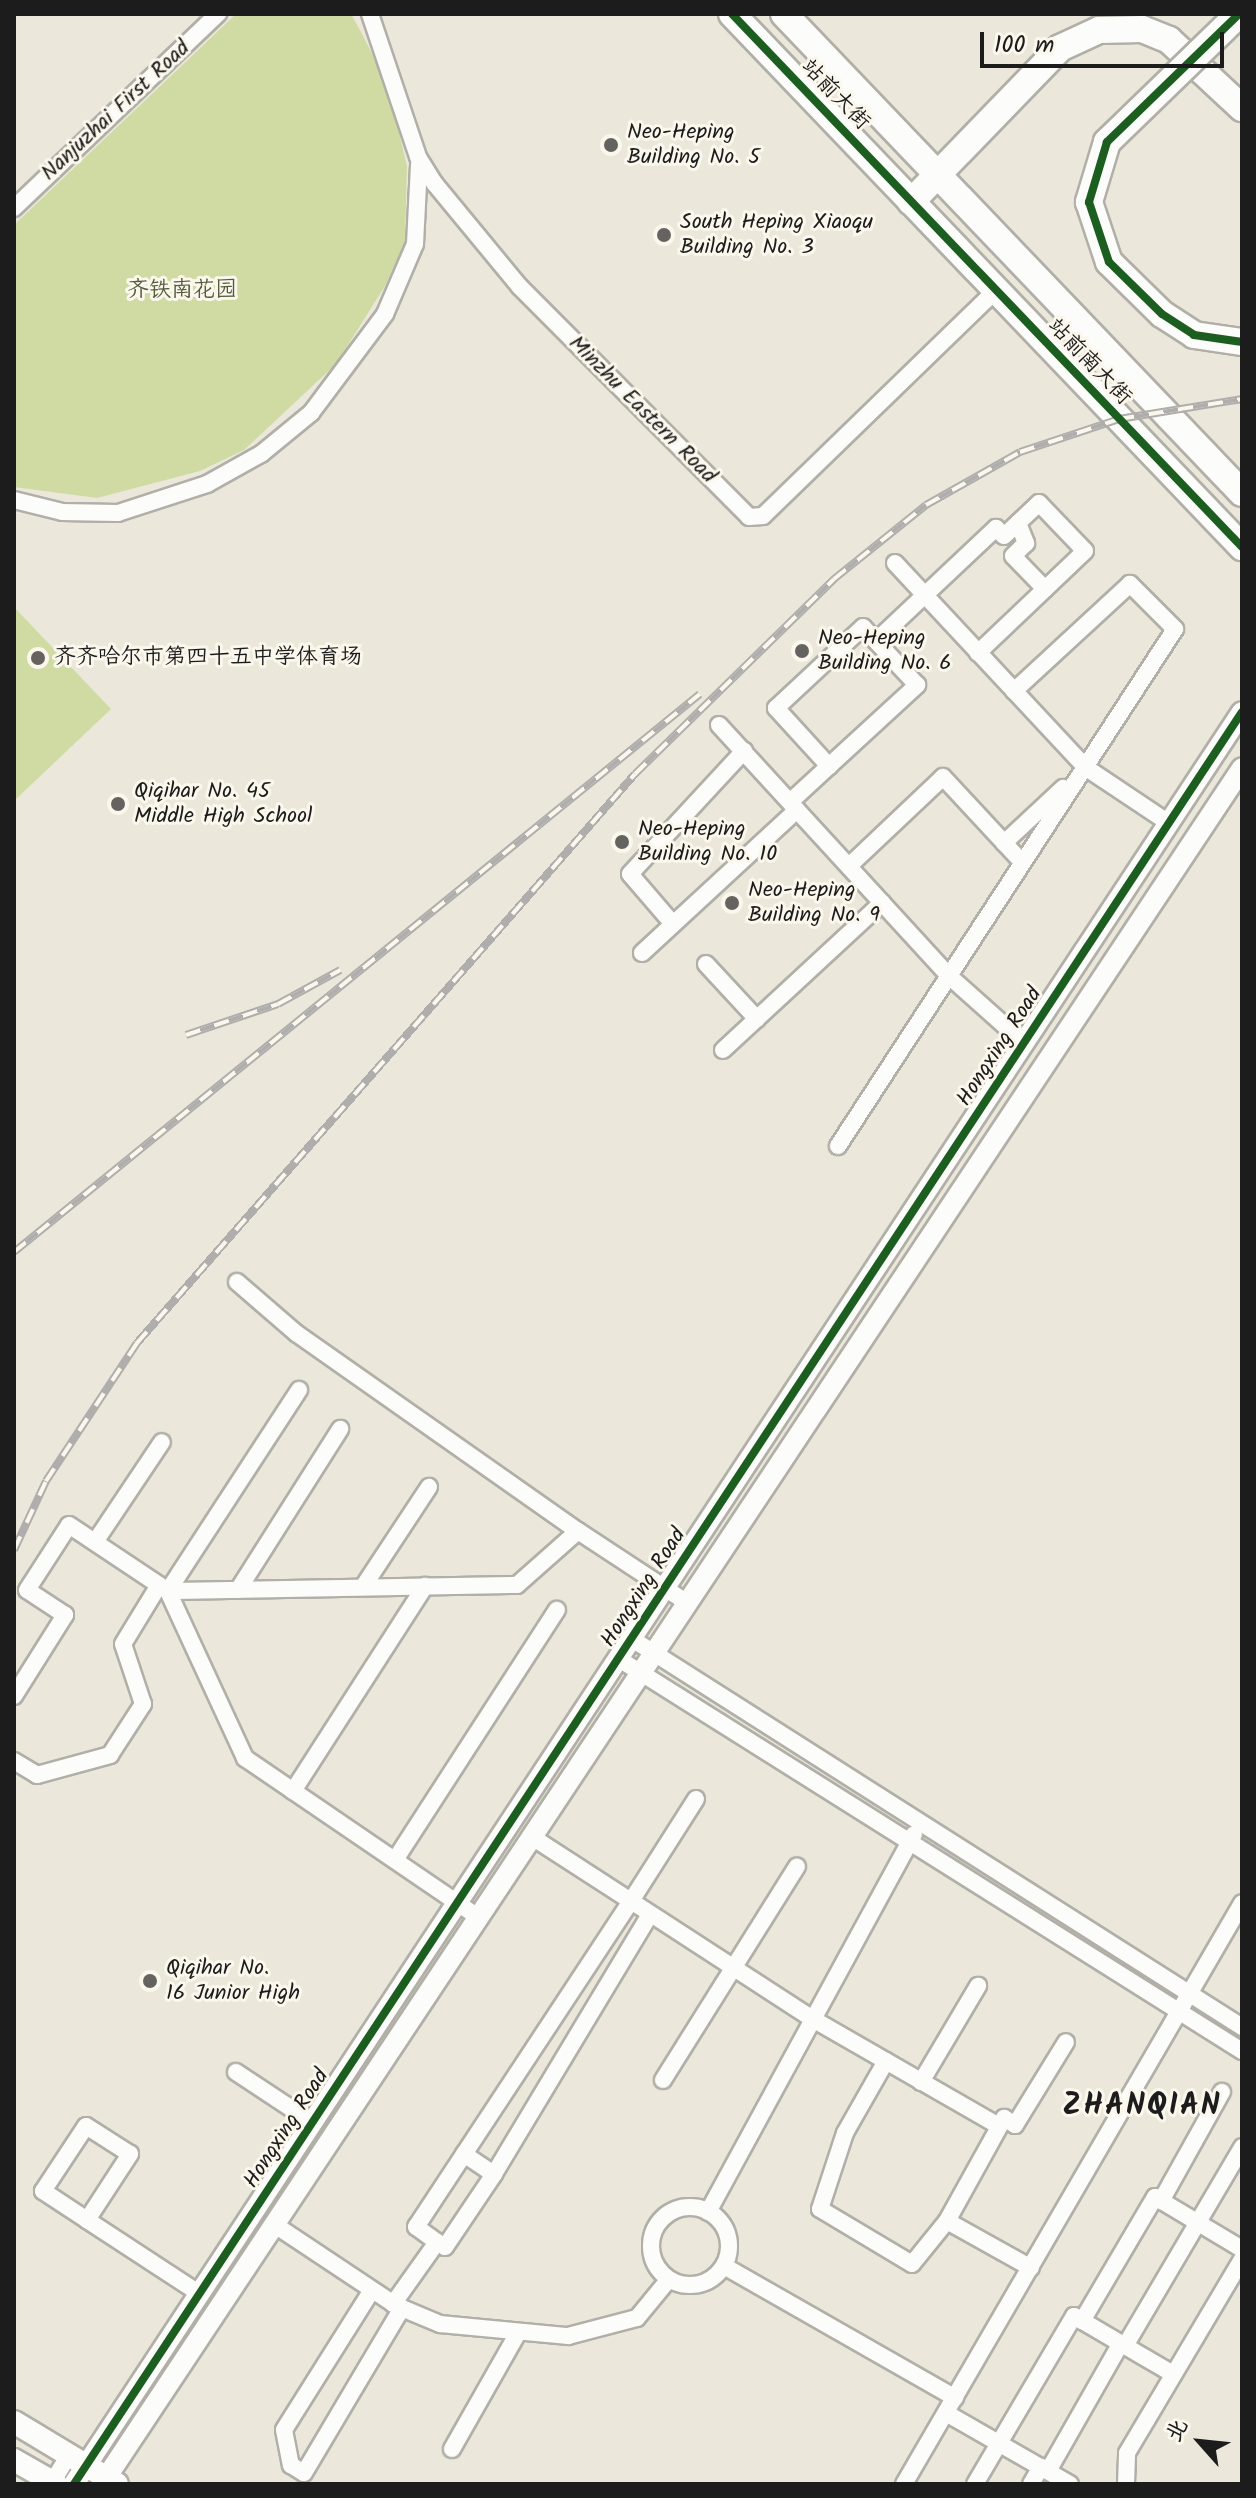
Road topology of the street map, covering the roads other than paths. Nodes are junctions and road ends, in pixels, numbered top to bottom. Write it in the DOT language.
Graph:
graph roads {
  1 [pos="218,14"];
  2 [pos="370,14"];
  3 [pos="732,14"];
  4 [pos="784,14"];
  5 [pos="1239,14"];
  6 [pos="1242,108"];
  7 [pos="418,157"];
  8 [pos="937,175"];
  9 [pos="911,202"];
  10 [pos="14,208"];
  11 [pos="996,290"];
  12 [pos="1242,342"];
  13 [pos="1242,493"];
  14 [pos="14,500"];
  15 [pos="1018,523"];
  16 [pos="1242,547"];
  17 [pos="895,563"];
  18 [pos="1045,589"];
  19 [pos="925,595"];
  20 [pos="876,641"];
  21 [pos="978,653"];
  22 [pos="1014,691"];
  23 [pos="1242,712"];
  24 [pos="719,725"];
  25 [pos="744,751"];
  26 [pos="829,766"];
  27 [pos="1085,767"];
  28 [pos="1242,768"];
  29 [pos="794,806"];
  30 [pos="1169,823"];
  31 [pos="1004,843"];
  32 [pos="1022,862"];
  33 [pos="849,866"];
  34 [pos="882,903"];
  35 [pos="673,924"];
  36 [pos="642,953"];
  37 [pos="706,964"];
  38 [pos="948,975"];
  39 [pos="757,1019"];
  40 [pos="1024,1043"];
  41 [pos="723,1050"];
  42 [pos="838,1146"];
  43 [pos="237,1282"];
  44 [pos="299,1390"];
  45 [pos="340,1429"];
  46 [pos="162,1442"];
  47 [pos="429,1487"];
  48 [pos="578,1531"];
  49 [pos="95,1542"];
  50 [pos="425,1586"];
  51 [pos="363,1587"];
  52 [pos="163,1588"];
  53 [pos="665,1589"];
  54 [pos="238,1590"];
  55 [pos="686,1602"];
  56 [pos="557,1610"];
  57 [pos="632,1639"];
  58 [pos="653,1652"];
  59 [pos="619,1659"];
  60 [pos="640,1672"];
  61 [pos="14,1696"];
  62 [pos="14,1761"];
  63 [pos="293,1791"];
  64 [pos="696,1799"];
  65 [pos="921,1822"];
  66 [pos="532,1837"];
  67 [pos="910,1841"];
  68 [pos="395,1860"];
  69 [pos="797,1866"];
  70 [pos="631,1901"];
  71 [pos="458,1903"];
  72 [pos="1242,1903"];
  73 [pos="650,1914"];
  74 [pos="478,1917"];
  75 [pos="733,1967"];
  76 [pos="978,1986"];
  77 [pos="1191,1994"];
  78 [pos="564,2002"];
  79 [pos="1181,2011"];
  80 [pos="811,2018"];
  81 [pos="1242,2027"];
  82 [pos="580,2028"];
  83 [pos="1066,2042"];
  84 [pos="1242,2051"];
  85 [pos="886,2061"];
  86 [pos="236,2072"];
  87 [pos="663,2080"];
  88 [pos="921,2082"];
  89 [pos="1222,2092"];
  90 [pos="313,2123"];
  91 [pos="999,2126"];
  92 [pos="1242,2147"];
  93 [pos="464,2154"];
  94 [pos="494,2174"];
  95 [pos="1161,2201"];
  96 [pos="708,2212"];
  97 [pos="87,2220"];
  98 [pos="947,2221"];
  99 [pos="1198,2223"];
  100 [pos="275,2225"];
  101 [pos="437,2242"];
  102 [pos="1242,2249"];
  103 [pos="1242,2259"];
  104 [pos="724,2266"];
  105 [pos="1031,2268"];
  106 [pos="669,2279"];
  107 [pos="372,2290"];
  108 [pos="200,2294"];
  109 [pos="397,2306"];
  110 [pos="1082,2321"];
  111 [pos="518,2333"];
  112 [pos="1123,2345"];
  113 [pos="1173,2374"];
  114 [pos="950,2406"];
  115 [pos="14,2422"];
  116 [pos="999,2443"];
  117 [pos="452,2449"];
  118 [pos="14,2460"];
  119 [pos="1044,2469"];
  120 [pos="65,2476"];
  121 [pos="108,2482"];
  122 [pos="904,2484"];
  123 [pos="975,2484"];
  124 [pos="1031,2484"];
  125 [pos="1070,2484"];
  126 [pos="1126,2484"];
  1 -- 10 [label="street, Nanjuzhai First Road"];
  2 -- 7 [label="street, Minzhu Eastern Road"];
  3 -- 9 [label="main road, 站前大街"];
  4 -- 8 [label="main road, 站前大街"];
  5 -- 12 [label="main road, bridge"];
  6 -- 8 [label="main road"];
  7 -- 11 [label="street, Minzhu Eastern Road"];
  7 -- 14 [label="street"];
  8 -- 9 [label="main road"];
  8 -- 13 [label="main road, 站前南大街"];
  9 -- 11 [label="main road, 站前南大街"];
  11 -- 16 [label="main road, 站前南大街"];
  15 -- 18 [label="street"];
  15 -- 18 [label="street"];
  15 -- 19 [label="street"];
  17 -- 19 [label="street"];
  18 -- 21 [label="street"];
  19 -- 20 [label="street"];
  19 -- 21 [label="street"];
  20 -- 26 [label="street"];
  20 -- 26 [label="street"];
  21 -- 22 [label="street"];
  22 -- 27 [label="street"];
  22 -- 27 [label="street"];
  23 -- 30 [label="street, Hongxing Road"];
  24 -- 25 [label="street"];
  25 -- 29 [label="street"];
  25 -- 35 [label="street"];
  26 -- 29 [label="street"];
  27 -- 30 [label="street"];
  27 -- 31 [label="street"];
  27 -- 32 [label="street"];
  28 -- 55 [label="street, Hongxing Road"];
  29 -- 33 [label="street"];
  29 -- 35 [label="street"];
  30 -- 40 [label="street, Hongxing Road"];
  31 -- 32 [label="street"];
  31 -- 33 [label="street"];
  32 -- 38 [label="street"];
  33 -- 34 [label="street"];
  34 -- 38 [label="street"];
  34 -- 39 [label="street"];
  35 -- 36 [label="street"];
  37 -- 39 [label="street"];
  38 -- 40 [label="street"];
  38 -- 42 [label="street"];
  39 -- 41 [label="street"];
  40 -- 53 [label="street, Hongxing Road"];
  43 -- 48 [label="street"];
  44 -- 52 [label="street"];
  45 -- 54 [label="street"];
  46 -- 49 [label="street"];
  47 -- 51 [label="street"];
  48 -- 50 [label="street"];
  48 -- 53 [label="street"];
  49 -- 52 [label="street"];
  49 -- 61 [label="street"];
  50 -- 51 [label="street"];
  50 -- 63 [label="street"];
  51 -- 54 [label="street"];
  52 -- 54 [label="street"];
  52 -- 62 [label="street"];
  52 -- 63 [label="street"];
  53 -- 55 [label="street"];
  53 -- 57 [label="street, Hongxing Road"];
  55 -- 58 [label="street, Hongxing Road"];
  56 -- 68 [label="street"];
  57 -- 58 [label="street"];
  57 -- 59 [label="street, Hongxing Road"];
  58 -- 60 [label="street, Hongxing Road"];
  58 -- 65 [label="street"];
  59 -- 60 [label="street"];
  59 -- 71 [label="street, Hongxing Road"];
  60 -- 66 [label="street, Hongxing Road"];
  60 -- 67 [label="street"];
  63 -- 68 [label="street"];
  64 -- 70 [label="street"];
  65 -- 67 [label="street"];
  65 -- 77 [label="street"];
  66 -- 70 [label="street"];
  66 -- 74 [label="street, Hongxing Road"];
  67 -- 79 [label="street"];
  67 -- 80 [label="street"];
  68 -- 71 [label="street"];
  69 -- 75 [label="street"];
  70 -- 73 [label="street"];
  70 -- 78 [label="street"];
  71 -- 74 [label="street"];
  71 -- 90 [label="street, Hongxing Road"];
  72 -- 77 [label="street"];
  73 -- 75 [label="street"];
  73 -- 82 [label="street"];
  74 -- 100 [label="street, Hongxing Road"];
  75 -- 80 [label="street"];
  75 -- 87 [label="street"];
  76 -- 88 [label="street"];
  77 -- 79 [label="street"];
  77 -- 81 [label="street"];
  78 -- 82 [label="street"];
  78 -- 93 [label="street"];
  79 -- 84 [label="street"];
  79 -- 105 [label="street"];
  80 -- 85 [label="street"];
  80 -- 96 [label="street"];
  82 -- 94 [label="street"];
  83 -- 91 [label="street"];
  85 -- 88 [label="street"];
  85 -- 98 [label="street"];
  86 -- 90 [label="street"];
  88 -- 91 [label="street"];
  89 -- 95 [label="street"];
  90 -- 108 [label="street, Hongxing Road"];
  91 -- 98 [label="street"];
  92 -- 99 [label="street"];
  93 -- 94 [label="street"];
  93 -- 101 [label="street"];
  94 -- 101 [label="street"];
  95 -- 99 [label="street"];
  95 -- 110 [label="street"];
  96 -- 104 [label="street"];
  96 -- 106 [label="street"];
  97 -- 97 [label="street"];
  97 -- 108 [label="street"];
  98 -- 105 [label="street"];
  99 -- 102 [label="street"];
  99 -- 112 [label="street"];
  100 -- 107 [label="street"];
  100 -- 121 [label="street, Hongxing Road"];
  101 -- 109 [label="street"];
  103 -- 113 [label="street"];
  104 -- 106 [label="street"];
  104 -- 114 [label="street"];
  105 -- 114 [label="street"];
  106 -- 111 [label="street"];
  107 -- 109 [label="street"];
  107 -- 109 [label="street"];
  108 -- 120 [label="street, Hongxing Road"];
  109 -- 111 [label="street"];
  110 -- 112 [label="street"];
  110 -- 116 [label="street"];
  111 -- 117 [label="street"];
  112 -- 113 [label="street"];
  112 -- 119 [label="street"];
  113 -- 126 [label="street"];
  114 -- 116 [label="street"];
  114 -- 122 [label="street"];
  115 -- 120 [label="main road"];
  116 -- 119 [label="street"];
  116 -- 123 [label="street"];
  118 -- 120 [label="main road"];
  119 -- 124 [label="street"];
  119 -- 125 [label="street"];
  120 -- 121 [label="main road"];
}
